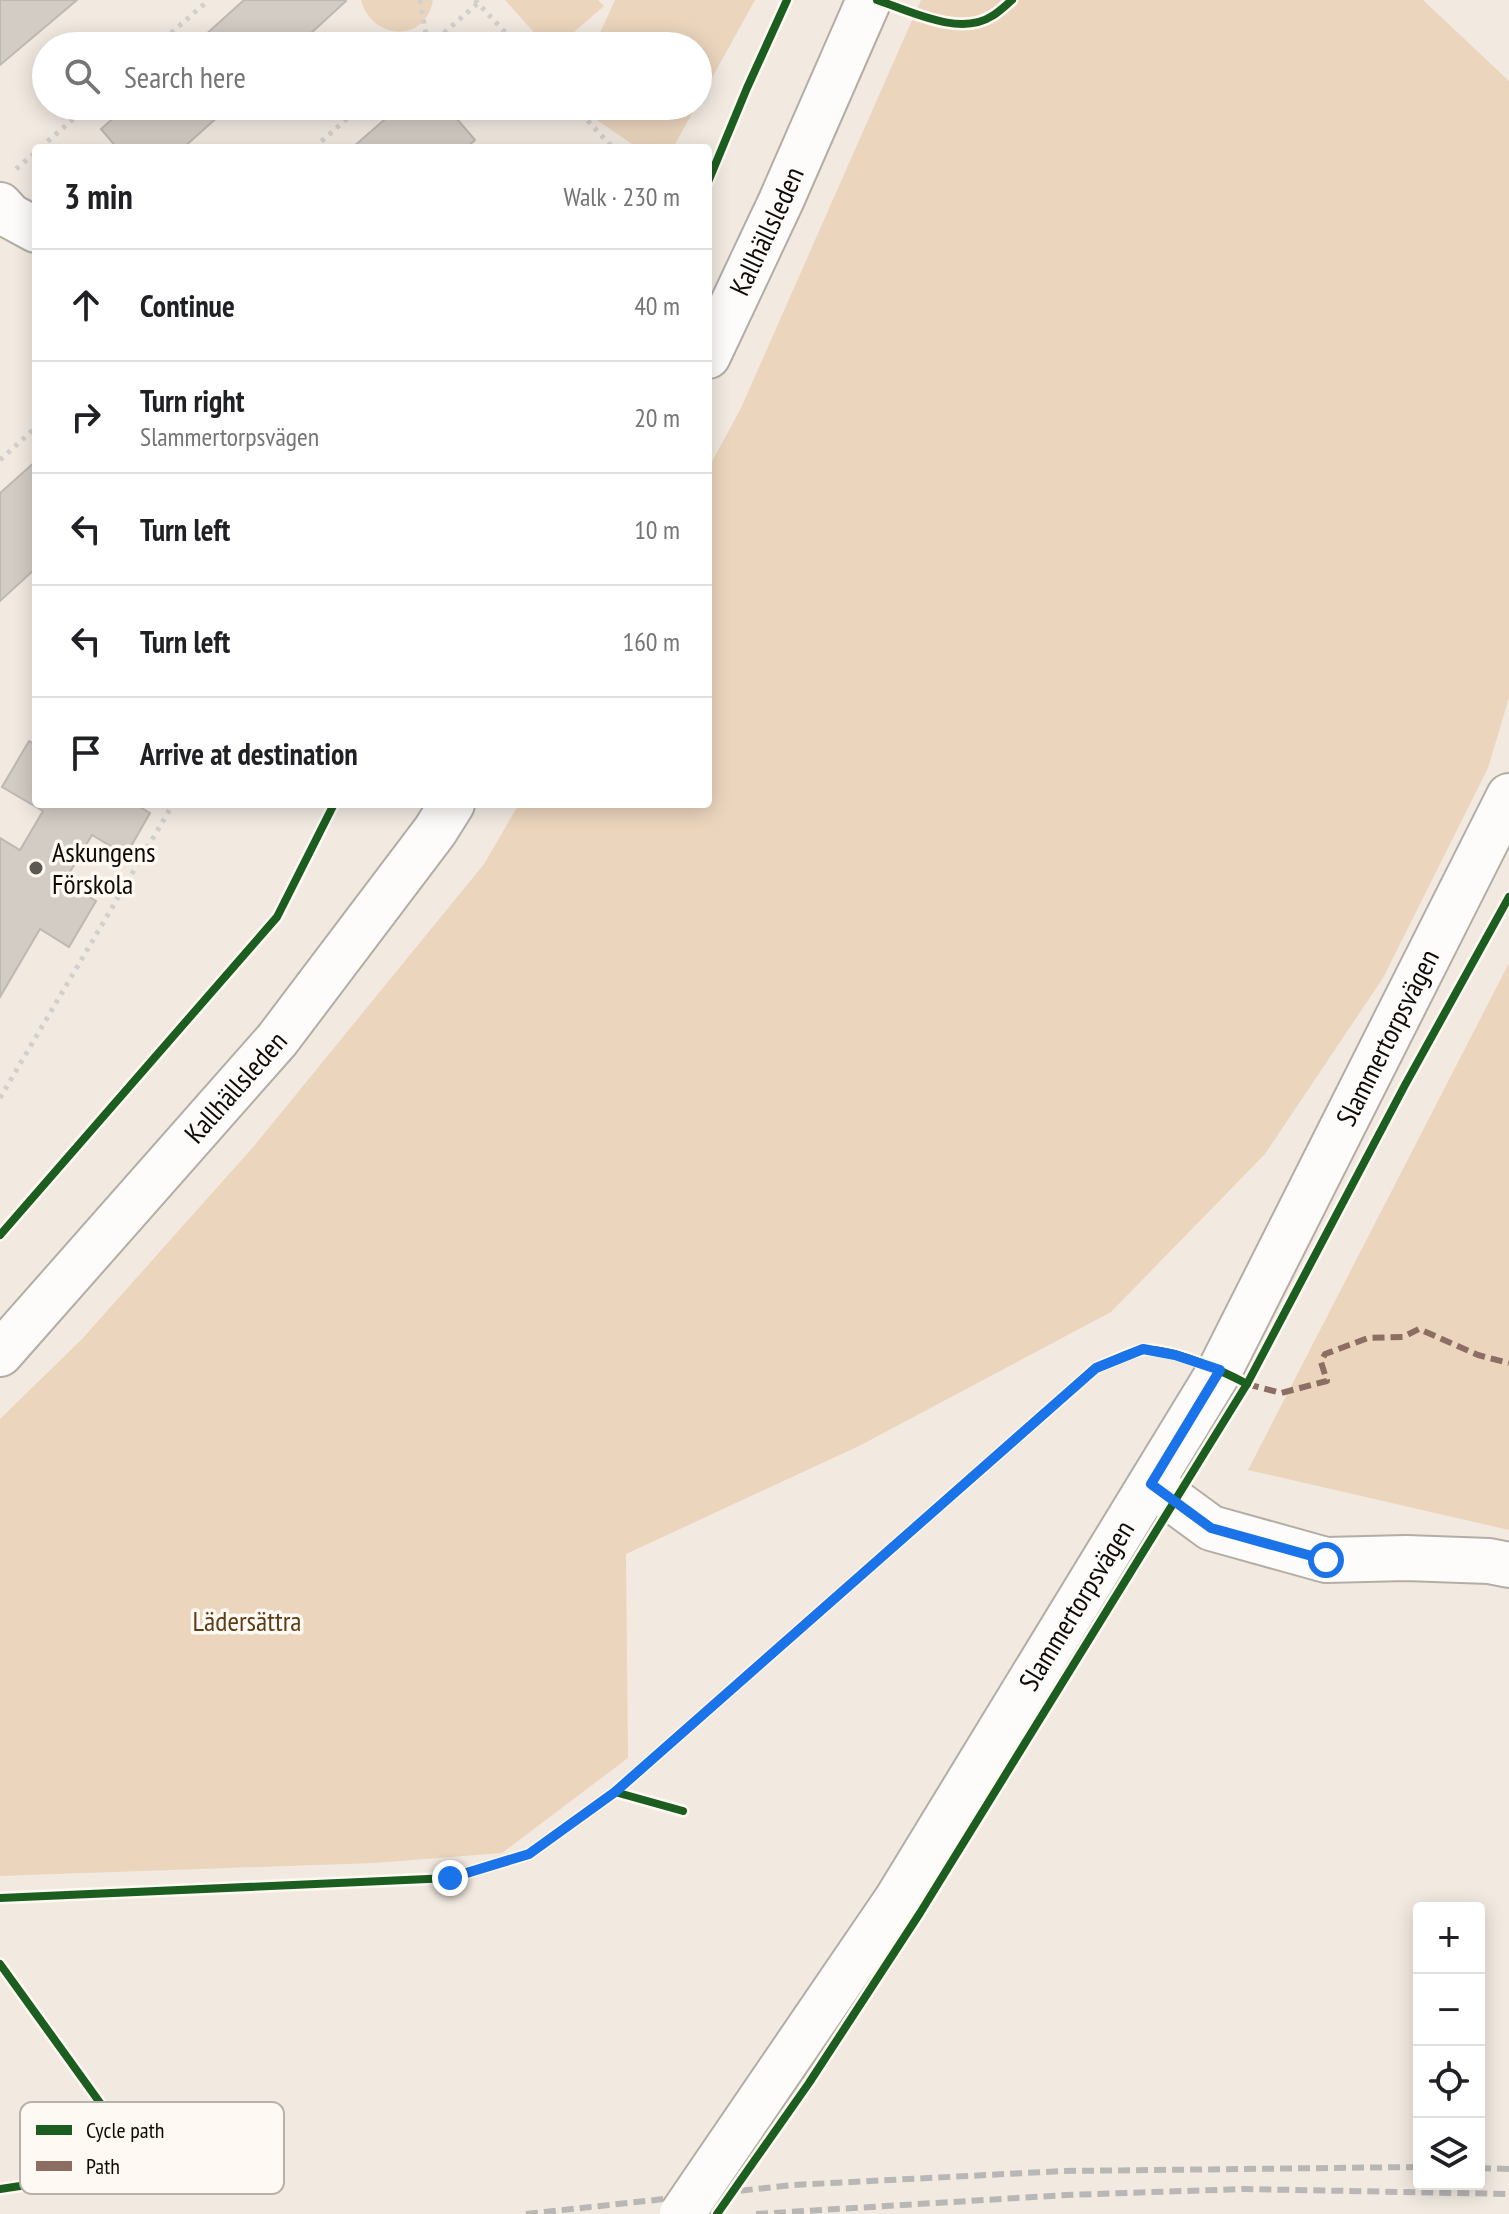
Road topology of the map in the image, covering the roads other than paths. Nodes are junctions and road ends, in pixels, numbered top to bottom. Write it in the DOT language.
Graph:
graph roads {
  1 [pos="853,0"];
  2 [pos="869,0"];
  3 [pos="824,106"];
  4 [pos="0,205"];
  5 [pos="32,228"];
  6 [pos="712,347"];
  7 [pos="1509,796"];
  8 [pos="449,808"];
  9 [pos="0,1354"];
  10 [pos="1151,1484"];
  11 [pos="1509,1565"];
  12 [pos="682,2214"];
  1 -- 3 [label="street, Kallhällsleden"];
  2 -- 3 [label="street, Kallhällsleden"];
  3 -- 6 [label="street, Kallhällsleden"];
  4 -- 5 [label="street"];
  7 -- 10 [label="street, Slammertorpsvägen"];
  8 -- 9 [label="street, Kallhällsleden"];
  10 -- 11 [label="street"];
  10 -- 12 [label="street, Slammertorpsvägen, bridge"];
}
